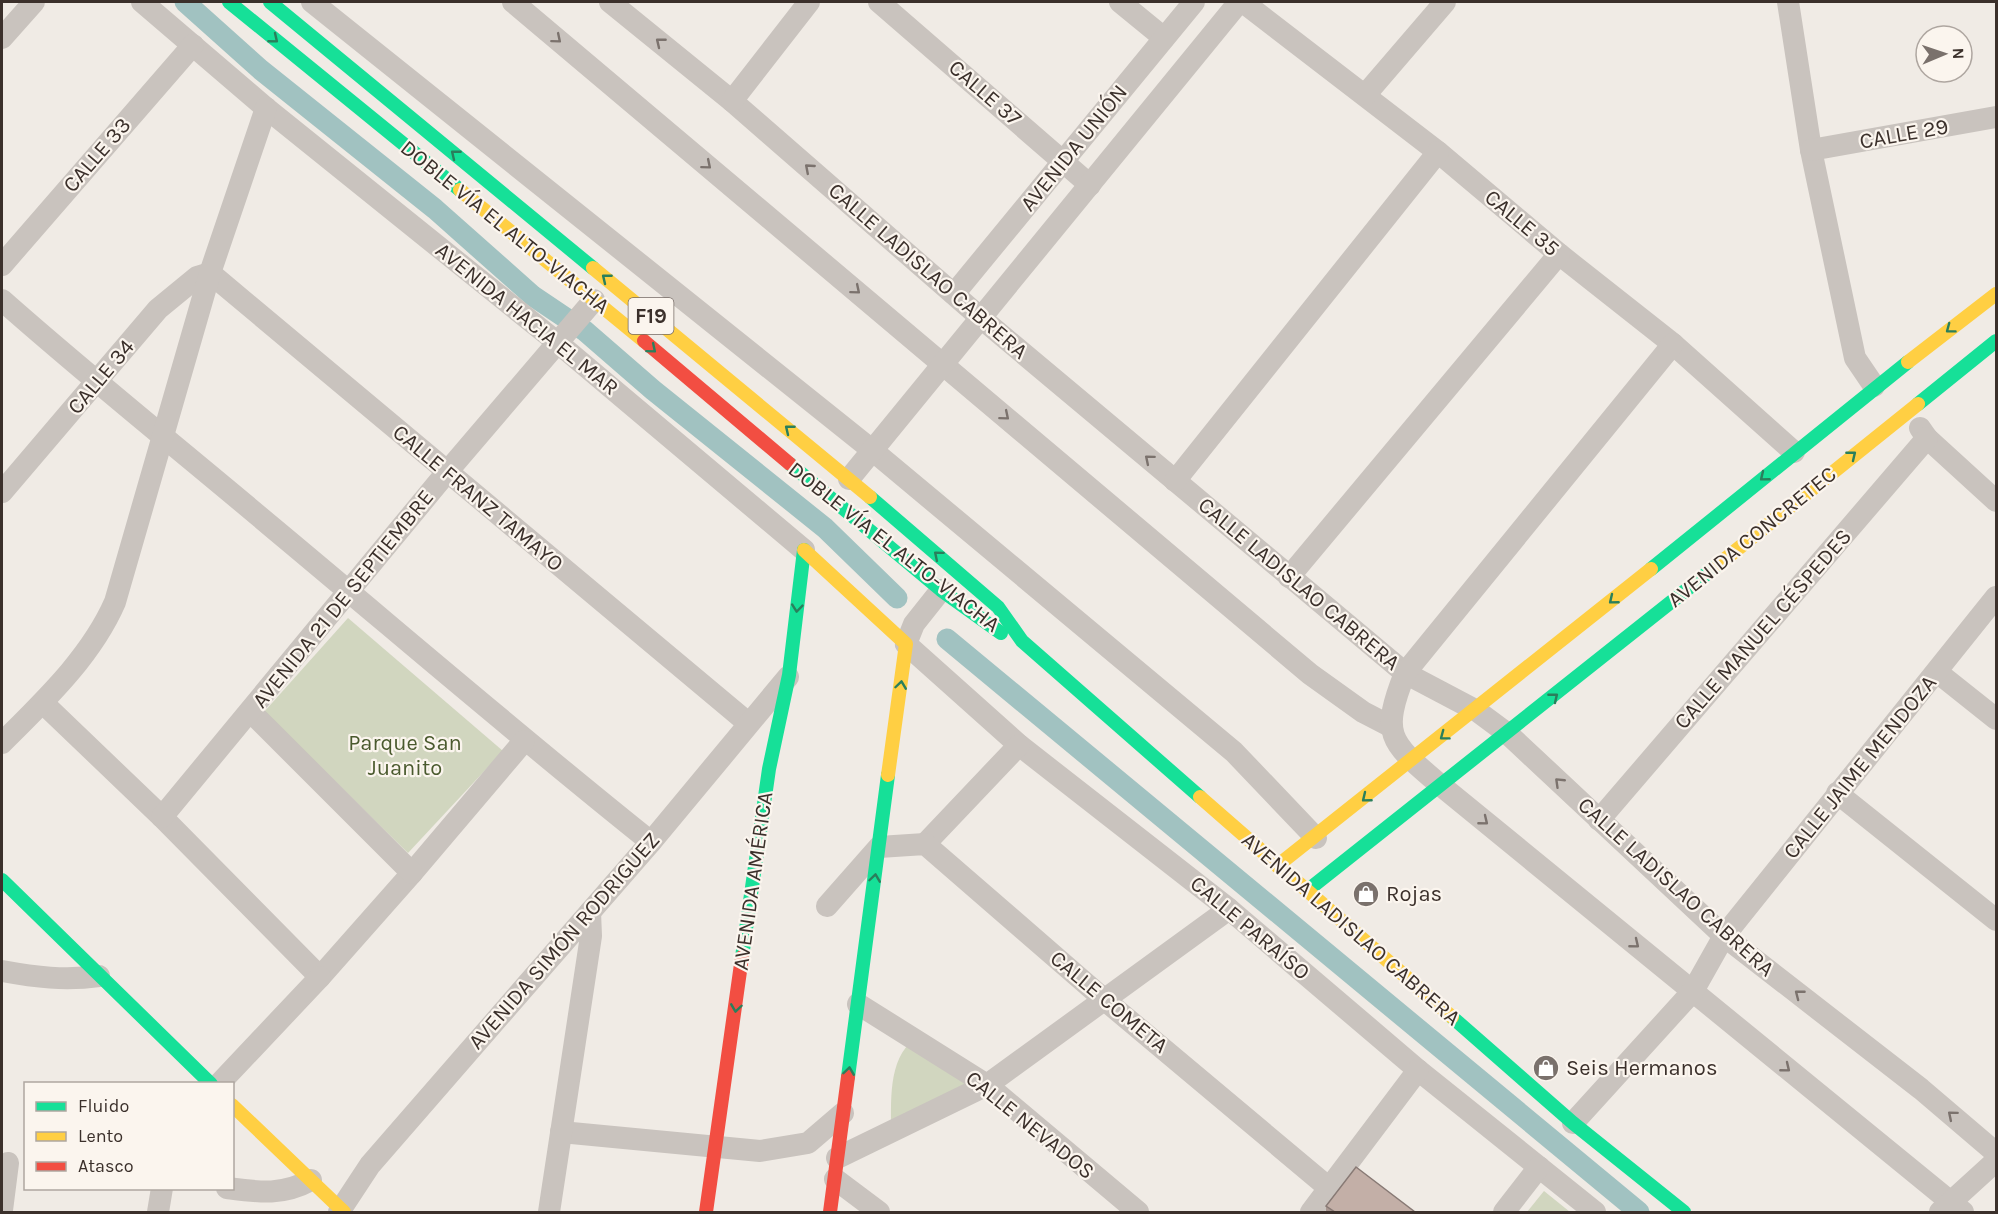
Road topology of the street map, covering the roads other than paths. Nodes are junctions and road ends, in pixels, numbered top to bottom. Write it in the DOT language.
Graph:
graph roads {
  1 [pos="34,2"];
  2 [pos="142,2"];
  3 [pos="229,2"];
  4 [pos="312,2"];
  5 [pos="513,2"];
  6 [pos="612,2"];
  7 [pos="809,2"];
  8 [pos="879,2"];
  9 [pos="1120,2"];
  10 [pos="1194,2"];
  11 [pos="1241,2"];
  12 [pos="1445,2"];
  13 [pos="1788,2"];
  14 [pos="274,3"];
  15 [pos="2,38"];
  16 [pos="1164,38"];
  17 [pos="193,45"];
  18 [pos="1366,94"];
  19 [pos="732,101"];
  20 [pos="266,108"];
  21 [pos="1996,117"];
  22 [pos="1811,150"];
  23 [pos="1438,152"];
  24 [pos="1064,161"];
  25 [pos="1090,185"];
  26 [pos="1559,254"];
  27 [pos="2,266"];
  28 [pos="210,273"];
  29 [pos="954,294"];
  30 [pos="1996,294"];
  31 [pos="2,300"];
  32 [pos="589,306"];
  33 [pos="981,318"];
  34 [pos="562,338"];
  35 [pos="1996,340"];
  36 [pos="1673,344"];
  37 [pos="943,364"];
  38 [pos="96,383"];
  39 [pos="1874,386"];
  40 [pos="1908,410"];
  41 [pos="164,437"];
  42 [pos="1927,438"];
  43 [pos="873,450"];
  44 [pos="1794,452"];
  45 [pos="447,472"];
  46 [pos="849,479"];
  47 [pos="1175,481"];
  48 [pos="2,492"];
  49 [pos="1996,501"];
  50 [pos="804,550"];
  51 [pos="1289,577"];
  52 [pos="350,592"];
  53 [pos="1996,597"];
  54 [pos="935,598"];
  55 [pos="910,634"];
  56 [pos="1022,641"];
  57 [pos="1937,672"];
  58 [pos="1405,673"];
  59 [pos="789,675"];
  60 [pos="43,703"];
  61 [pos="1477,711"];
  62 [pos="251,712"];
  63 [pos="1996,719"];
  64 [pos="748,723"];
  65 [pos="1390,726"];
  66 [pos="1508,734"];
  67 [pos="524,741"];
  68 [pos="2,743"];
  69 [pos="1019,745"];
  70 [pos="1412,761"];
  71 [pos="1439,784"];
  72 [pos="1837,793"];
  73 [pos="162,817"];
  74 [pos="1599,820"];
  75 [pos="1316,838"];
  76 [pos="651,842"];
  77 [pos="925,844"];
  78 [pos="879,847"];
  79 [pos="1277,866"];
  80 [pos="412,873"];
  81 [pos="2,880"];
  82 [pos="1308,890"];
  83 [pos="827,906"];
  84 [pos="1228,909"];
  85 [pos="590,912"];
  86 [pos="1996,920"];
  87 [pos="1724,936"];
  88 [pos="2,971"];
  89 [pos="99,976"];
  90 [pos="320,977"];
  91 [pos="1693,992"];
  92 [pos="1106,1001"];
  93 [pos="858,1004"];
  94 [pos="1418,1070"];
  95 [pos="210,1082"];
  96 [pos="220,1082"];
  97 [pos="987,1085"];
  98 [pos="234,1107"];
  99 [pos="843,1113"];
  100 [pos="1573,1123"];
  101 [pos="561,1132"];
  102 [pos="717,1146"];
  103 [pos="1996,1153"];
  104 [pos="1996,1161"];
  105 [pos="12,1164"];
  106 [pos="1539,1167"];
  107 [pos="836,1169"];
  108 [pos="311,1180"];
  109 [pos="1329,1188"];
  110 [pos="234,1189"];
  111 [pos="162,1190"];
  112 [pos="1951,1209"];
  113 [pos="2,1210"];
  114 [pos="341,1211"];
  115 [pos="158,1212"];
  116 [pos="549,1212"];
  117 [pos="706,1212"];
  118 [pos="830,1212"];
  119 [pos="879,1212"];
  120 [pos="1137,1212"];
  121 [pos="1311,1212"];
  122 [pos="1504,1212"];
  123 [pos="1595,1212"];
  124 [pos="1684,1212"];
  1 -- 15 [label="street"];
  2 -- 17 [label="street, AVENIDA HACIA EL MAR"];
  3 -- 32 [label="main road, DOBLE VÍA EL ALTO-VIACHA / F19, one-way"];
  4 -- 43 [label="street"];
  5 -- 37 [label="street, one-way"];
  19 -- 6 [label="street, CALLE LADISLAO CABRERA, one-way"];
  7 -- 19 [label="street"];
  8 -- 24 [label="street, CALLE 37"];
  9 -- 16 [label="street"];
  10 -- 16 [label="street, AVENIDA UNIÓN"];
  11 -- 18 [label="street, CALLE 35"];
  11 -- 25 [label="street"];
  12 -- 18 [label="street"];
  13 -- 22 [label="street"];
  46 -- 14 [label="main road, DOBLE VÍA EL ALTO-VIACHA / F19, one-way"];
  16 -- 24 [label="street, AVENIDA UNIÓN"];
  17 -- 20 [label="street, AVENIDA HACIA EL MAR"];
  17 -- 27 [label="street, CALLE 33"];
  18 -- 23 [label="street, CALLE 35"];
  29 -- 19 [label="street, CALLE LADISLAO CABRERA, one-way"];
  20 -- 28 [label="street"];
  20 -- 34 [label="street, AVENIDA HACIA EL MAR"];
  21 -- 22 [label="street, CALLE 29"];
  22 -- 39 [label="street"];
  23 -- 26 [label="street, CALLE 35"];
  23 -- 47 [label="street"];
  24 -- 25 [label="street, CALLE 37"];
  24 -- 29 [label="street, AVENIDA UNIÓN"];
  25 -- 33 [label="street"];
  26 -- 36 [label="street, CALLE 35"];
  26 -- 51 [label="street"];
  28 -- 38 [label="street, CALLE 34"];
  28 -- 41 [label="street"];
  28 -- 45 [label="street, CALLE FRANZ TAMAYO"];
  29 -- 33 [label="street, CALLE LADISLAO CABRERA"];
  30 -- 39 [label="main road, one-way"];
  31 -- 38 [label="street"];
  32 -- 34 [label="street, AVENIDA 21 DE SEPTIEMBRE"];
  32 -- 54 [label="main road, DOBLE VÍA EL ALTO-VIACHA / F19, one-way"];
  33 -- 37 [label="street"];
  47 -- 33 [label="street, CALLE LADISLAO CABRERA, one-way"];
  34 -- 45 [label="street, AVENIDA 21 DE SEPTIEMBRE"];
  34 -- 50 [label="street, AVENIDA HACIA EL MAR"];
  35 -- 40 [label="main road, AVENIDA CONCRETEC"];
  36 -- 44 [label="street, CALLE 35"];
  36 -- 58 [label="street"];
  37 -- 43 [label="street"];
  37 -- 65 [label="street, one-way"];
  38 -- 41 [label="street"];
  38 -- 48 [label="street, CALLE 34"];
  39 -- 44 [label="main road"];
  40 -- 42 [label="street"];
  66 -- 40 [label="main road, AVENIDA CONCRETEC, one-way"];
  41 -- 52 [label="street"];
  41 -- 60 [label="street"];
  42 -- 49 [label="street"];
  42 -- 74 [label="street, CALLE MANUEL CÉSPEDES"];
  43 -- 46 [label="street"];
  43 -- 75 [label="street"];
  44 -- 61 [label="main road, one-way"];
  45 -- 52 [label="street, AVENIDA 21 DE SEPTIEMBRE"];
  45 -- 64 [label="street, CALLE FRANZ TAMAYO"];
  56 -- 46 [label="main road, DOBLE VÍA EL ALTO-VIACHA / F19, one-way"];
  47 -- 51 [label="street, CALLE LADISLAO CABRERA"];
  50 -- 55 [label="main road, AVENIDA HACIA EL MAR"];
  50 -- 59 [label="main road, AVENIDA AMÉRICA, one-way"];
  51 -- 58 [label="street, CALLE LADISLAO CABRERA"];
  52 -- 62 [label="street, AVENIDA 21 DE SEPTIEMBRE"];
  52 -- 67 [label="street"];
  53 -- 57 [label="street, CALLE JAIME MENDOZA"];
  54 -- 55 [label="street"];
  54 -- 56 [label="main road, DOBLE VÍA EL ALTO-VIACHA / F19"];
  55 -- 69 [label="street, CALLE PARAÍSO"];
  78 -- 55 [label="main road, one-way"];
  56 -- 79 [label="main road, AVENIDA LADISLAO CABRERA / F19"];
  57 -- 63 [label="street"];
  57 -- 72 [label="street, CALLE JAIME MENDOZA"];
  58 -- 61 [label="street, CALLE LADISLAO CABRERA"];
  58 -- 65 [label="street"];
  59 -- 64 [label="street, AVENIDA SIMÓN RODRIGUEZ"];
  59 -- 102 [label="main road, AVENIDA AMÉRICA, one-way"];
  60 -- 68 [label="street"];
  60 -- 73 [label="street"];
  61 -- 66 [label="street, CALLE LADISLAO CABRERA"];
  61 -- 70 [label="main road, one-way"];
  62 -- 73 [label="street, AVENIDA 21 DE SEPTIEMBRE"];
  62 -- 80 [label="street"];
  64 -- 76 [label="street, AVENIDA SIMÓN RODRIGUEZ"];
  65 -- 70 [label="street"];
  66 -- 71 [label="main road, AVENIDA CONCRETEC"];
  74 -- 66 [label="street, CALLE LADISLAO CABRERA, one-way"];
  67 -- 76 [label="street"];
  67 -- 80 [label="street"];
  69 -- 77 [label="street"];
  69 -- 84 [label="street, CALLE PARAÍSO"];
  70 -- 71 [label="street"];
  70 -- 75 [label="main road, one-way"];
  71 -- 82 [label="main road, AVENIDA CONCRETEC"];
  71 -- 91 [label="street, one-way"];
  72 -- 86 [label="street"];
  72 -- 87 [label="street, CALLE JAIME MENDOZA"];
  73 -- 90 [label="street"];
  74 -- 87 [label="street, CALLE LADISLAO CABRERA"];
  75 -- 79 [label="main road"];
  76 -- 85 [label="street, AVENIDA SIMÓN RODRIGUEZ"];
  77 -- 78 [label="street"];
  77 -- 92 [label="street, CALLE COMETA"];
  78 -- 83 [label="street"];
  93 -- 78 [label="main road, one-way"];
  79 -- 82 [label="main road, AVENIDA LADISLAO CABRERA / F19"];
  80 -- 90 [label="street"];
  81 -- 89 [label="main road"];
  82 -- 100 [label="main road, AVENIDA LADISLAO CABRERA / F19"];
  84 -- 92 [label="street"];
  84 -- 94 [label="street, CALLE PARAÍSO"];
  85 -- 101 [label="street"];
  85 -- 114 [label="street, AVENIDA SIMÓN RODRIGUEZ"];
  87 -- 91 [label="street, CALLE JAIME MENDOZA"];
  103 -- 87 [label="street, CALLE LADISLAO CABRERA, one-way"];
  88 -- 89 [label="street"];
  89 -- 95 [label="main road"];
  90 -- 96 [label="street"];
  91 -- 100 [label="street, CALLE JAIME MENDOZA"];
  91 -- 112 [label="street, one-way"];
  92 -- 97 [label="street"];
  92 -- 109 [label="street, CALLE COMETA"];
  93 -- 97 [label="street, CALLE NEVADOS"];
  99 -- 93 [label="main road, one-way"];
  94 -- 106 [label="street, CALLE PARAÍSO"];
  94 -- 109 [label="street"];
  97 -- 107 [label="street"];
  97 -- 120 [label="street, CALLE NEVADOS"];
  98 -- 108 [label="main road"];
  99 -- 102 [label="street"];
  99 -- 107 [label="main road"];
  100 -- 124 [label="main road, AVENIDA LADISLAO CABRERA / F19"];
  101 -- 102 [label="street"];
  101 -- 116 [label="street"];
  102 -- 117 [label="main road, AVENIDA AMÉRICA"];
  104 -- 112 [label="street"];
  105 -- 113 [label="street"];
  106 -- 122 [label="street"];
  106 -- 123 [label="street, CALLE PARAÍSO"];
  107 -- 118 [label="main road"];
  107 -- 119 [label="street"];
  108 -- 110 [label="street"];
  108 -- 114 [label="main road"];
  109 -- 121 [label="street"];
  111 -- 115 [label="street"];
}
